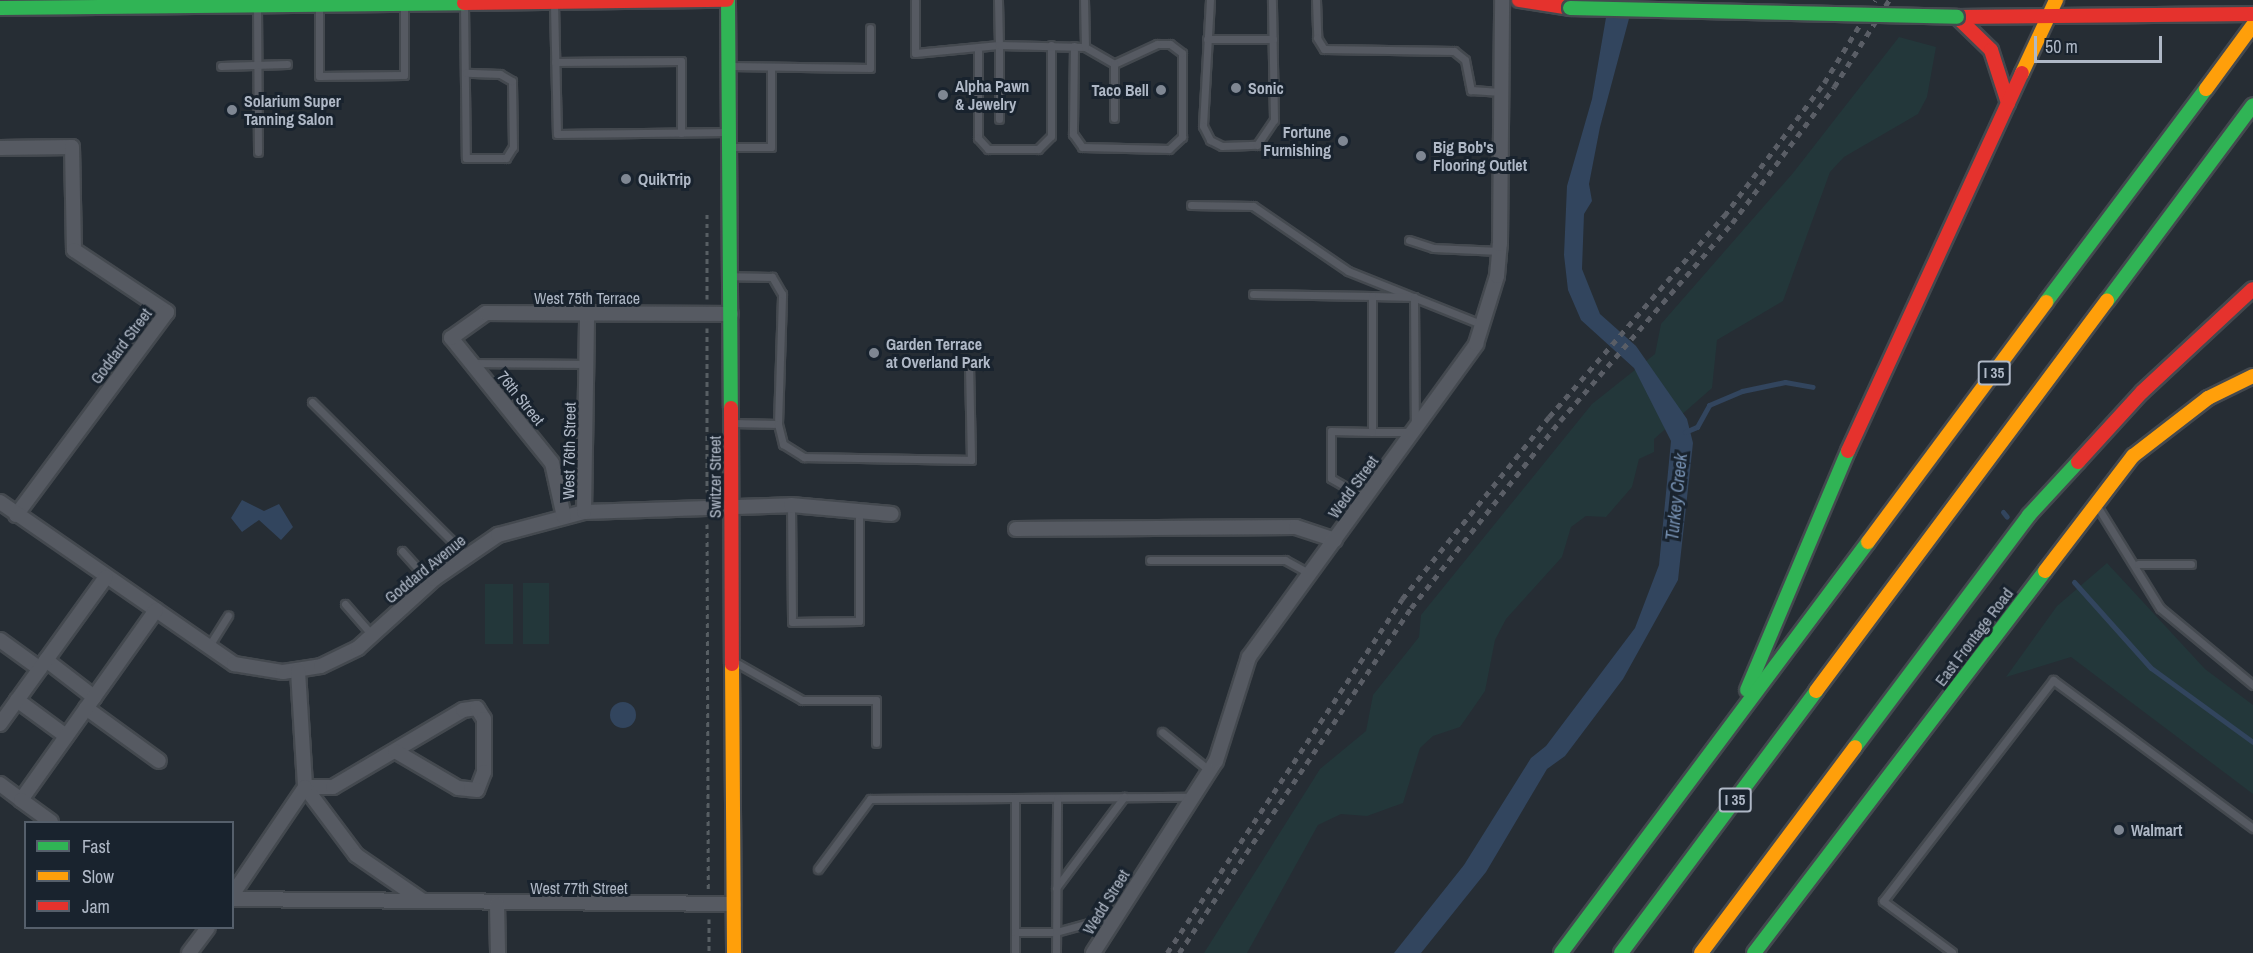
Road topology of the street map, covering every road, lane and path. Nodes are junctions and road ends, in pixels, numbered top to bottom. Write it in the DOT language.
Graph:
graph roads {
  1 [pos="728,0"];
  2 [pos="915,0"];
  3 [pos="998,0"];
  4 [pos="1084,0"];
  5 [pos="1210,0"];
  6 [pos="1272,0"];
  7 [pos="1316,0"];
  8 [pos="1502,0"];
  9 [pos="1519,0"];
  10 [pos="2056,0"];
  11 [pos="482,1"];
  12 [pos="605,1"];
  13 [pos="630,1"];
  14 [pos="554,2"];
  15 [pos="225,3"];
  16 [pos="404,3"];
  17 [pos="464,3"];
  18 [pos="319,4"];
  19 [pos="257,5"];
  20 [pos="0,8"];
  21 [pos="2253,14"];
  22 [pos="1957,17"];
  23 [pos="2047,17"];
  24 [pos="2253,25"];
  25 [pos="870,28"];
  26 [pos="1207,39"];
  27 [pos="1273,39"];
  28 [pos="999,45"];
  29 [pos="1051,45"];
  30 [pos="1074,46"];
  31 [pos="1085,47"];
  32 [pos="978,50"];
  33 [pos="555,62"];
  34 [pos="258,64"];
  35 [pos="287,64"];
  36 [pos="1114,64"];
  37 [pos="221,66"];
  38 [pos="728,66"];
  39 [pos="771,67"];
  40 [pos="466,74"];
  41 [pos="1501,92"];
  42 [pos="2008,103"];
  43 [pos="2253,105"];
  44 [pos="1114,118"];
  45 [pos="999,120"];
  46 [pos="729,132"];
  47 [pos="681,133"];
  48 [pos="729,147"];
  49 [pos="0,148"];
  50 [pos="258,152"];
  51 [pos="1191,205"];
  52 [pos="707,214"];
  53 [pos="1409,240"];
  54 [pos="1500,251"];
  55 [pos="730,275"];
  56 [pos="2253,288"];
  57 [pos="1253,294"];
  58 [pos="1372,296"];
  59 [pos="1414,297"];
  60 [pos="707,301"];
  61 [pos="730,314"];
  62 [pos="587,315"];
  63 [pos="1483,325"];
  64 [pos="707,326"];
  65 [pos="451,338"];
  66 [pos="471,363"];
  67 [pos="587,364"];
  68 [pos="969,368"];
  69 [pos="2253,376"];
  70 [pos="312,402"];
  71 [pos="731,423"];
  72 [pos="778,424"];
  73 [pos="1372,432"];
  74 [pos="1414,432"];
  75 [pos="1365,498"];
  76 [pos="707,501"];
  77 [pos="0,502"];
  78 [pos="2096,504"];
  79 [pos="791,505"];
  80 [pos="732,508"];
  81 [pos="584,512"];
  82 [pos="859,512"];
  83 [pos="892,514"];
  84 [pos="16,515"];
  85 [pos="564,517"];
  86 [pos="707,522"];
  87 [pos="1016,529"];
  88 [pos="1335,540"];
  89 [pos="402,551"];
  90 [pos="465,555"];
  91 [pos="1150,560"];
  92 [pos="2138,564"];
  93 [pos="2191,564"];
  94 [pos="1310,574"];
  95 [pos="106,577"];
  96 [pos="430,582"];
  97 [pos="345,604"];
  98 [pos="156,610"];
  99 [pos="228,615"];
  100 [pos="372,635"];
  101 [pos="0,640"];
  102 [pos="209,647"];
  103 [pos="732,660"];
  104 [pos="43,664"];
  105 [pos="298,671"];
  106 [pos="2253,685"];
  107 [pos="17,700"];
  108 [pos="90,702"];
  109 [pos="1734,721"];
  110 [pos="0,724"];
  111 [pos="1162,732"];
  112 [pos="66,736"];
  113 [pos="876,743"];
  114 [pos="395,751"];
  115 [pos="159,761"];
  116 [pos="1210,771"];
  117 [pos="0,784"];
  118 [pos="305,787"];
  119 [pos="1124,797"];
  120 [pos="1193,797"];
  121 [pos="1015,798"];
  122 [pos="1057,798"];
  123 [pos="21,800"];
  124 [pos="50,821"];
  125 [pos="2253,828"];
  126 [pos="818,869"];
  127 [pos="1056,888"];
  128 [pos="234,894"];
  129 [pos="708,895"];
  130 [pos="234,897"];
  131 [pos="423,901"];
  132 [pos="497,904"];
  133 [pos="734,904"];
  134 [pos="708,914"];
  135 [pos="1117,916"];
  136 [pos="207,929"];
  137 [pos="1015,932"];
  138 [pos="1056,932"];
  139 [pos="189,953"];
  140 [pos="498,953"];
  141 [pos="709,953"];
  142 [pos="734,953"];
  143 [pos="1015,953"];
  144 [pos="1056,953"];
  145 [pos="1093,953"];
  146 [pos="1561,953"];
  147 [pos="1621,953"];
  148 [pos="1701,953"];
  149 [pos="1754,953"];
  150 [pos="1952,953"];
  1 -- 13 [label="main road"];
  1 -- 38 [label="main road, Switzer Street"];
  2 -- 32 [label="lane"];
  3 -- 28 [label="lane"];
  4 -- 31 [label="lane"];
  5 -- 26 [label="lane"];
  6 -- 27 [label="lane"];
  7 -- 41 [label="lane"];
  8 -- 41 [label="street, Wedd Street"];
  9 -- 22 [label="main road, bridge"];
  10 -- 23 [label="main road"];
  11 -- 14 [label="main road"];
  11 -- 17 [label="main road"];
  12 -- 13 [label="main road"];
  12 -- 14 [label="main road"];
  14 -- 33 [label="lane"];
  15 -- 19 [label="main road"];
  15 -- 20 [label="main road"];
  16 -- 17 [label="main road"];
  16 -- 18 [label="main road"];
  16 -- 18 [label="lane"];
  17 -- 40 [label="lane"];
  18 -- 19 [label="main road"];
  19 -- 34 [label="lane"];
  21 -- 23 [label="main road"];
  22 -- 23 [label="main road"];
  22 -- 42 [label="main road"];
  23 -- 42 [label="main road"];
  24 -- 109 [label="main road, I 35"];
  25 -- 39 [label="lane"];
  26 -- 27 [label="lane"];
  26 -- 27 [label="lane"];
  28 -- 29 [label="lane"];
  28 -- 32 [label="lane"];
  28 -- 45 [label="lane"];
  29 -- 30 [label="lane"];
  29 -- 32 [label="lane"];
  30 -- 31 [label="lane"];
  30 -- 36 [label="lane"];
  31 -- 36 [label="lane"];
  33 -- 47 [label="lane"];
  33 -- 47 [label="lane"];
  34 -- 35 [label="lane"];
  34 -- 37 [label="lane"];
  34 -- 50 [label="lane"];
  36 -- 44 [label="lane"];
  38 -- 39 [label="lane"];
  38 -- 46 [label="main road, Switzer Street"];
  39 -- 48 [label="lane"];
  40 -- 40 [label="lane"];
  41 -- 54 [label="street, Wedd Street"];
  42 -- 109 [label="main road"];
  43 -- 147 [label="main road, I 35"];
  46 -- 47 [label="lane"];
  46 -- 48 [label="main road, Switzer Street"];
  48 -- 55 [label="main road, Switzer Street"];
  49 -- 84 [label="street, Goddard Street"];
  51 -- 59 [label="lane"];
  52 -- 60 [label="path"];
  53 -- 54 [label="lane"];
  54 -- 63 [label="street, Wedd Street"];
  55 -- 61 [label="main road, Switzer Street"];
  55 -- 72 [label="lane"];
  56 -- 148 [label="main road"];
  57 -- 58 [label="lane"];
  58 -- 59 [label="lane"];
  58 -- 73 [label="lane"];
  59 -- 63 [label="lane"];
  59 -- 74 [label="lane"];
  61 -- 62 [label="street, West 75th Terrace"];
  61 -- 71 [label="main road, Switzer Street"];
  62 -- 65 [label="street, West 75th Terrace"];
  62 -- 67 [label="street, West 76th Street"];
  63 -- 74 [label="street, Wedd Street"];
  64 -- 76 [label="path"];
  65 -- 66 [label="street, 76th Street"];
  66 -- 67 [label="lane"];
  66 -- 85 [label="street, 76th Street"];
  67 -- 81 [label="street, West 76th Street"];
  68 -- 72 [label="lane"];
  69 -- 78 [label="main road, East Frontage Road"];
  70 -- 90 [label="lane"];
  71 -- 72 [label="lane"];
  71 -- 80 [label="main road, Switzer Street"];
  73 -- 74 [label="lane"];
  73 -- 75 [label="lane"];
  74 -- 75 [label="street, Wedd Street"];
  75 -- 88 [label="street, Wedd Street"];
  77 -- 84 [label="street"];
  78 -- 92 [label="lane"];
  78 -- 149 [label="main road, East Frontage Road"];
  79 -- 80 [label="street, West 76th Street"];
  79 -- 82 [label="street, West 76th Street"];
  79 -- 82 [label="lane"];
  80 -- 81 [label="street, West 76th Street"];
  80 -- 103 [label="main road, Switzer Street"];
  81 -- 85 [label="street, Goddard Avenue"];
  82 -- 83 [label="street, West 76th Street"];
  84 -- 95 [label="street"];
  85 -- 90 [label="street, Goddard Avenue"];
  86 -- 129 [label="path"];
  87 -- 88 [label="street"];
  88 -- 94 [label="street, Wedd Street"];
  89 -- 96 [label="lane"];
  90 -- 96 [label="street, Goddard Avenue"];
  91 -- 94 [label="lane"];
  92 -- 93 [label="lane"];
  92 -- 106 [label="lane"];
  94 -- 116 [label="street, Wedd Street"];
  95 -- 98 [label="street"];
  95 -- 104 [label="street"];
  96 -- 100 [label="street, Goddard Avenue"];
  97 -- 100 [label="lane"];
  98 -- 102 [label="street"];
  98 -- 108 [label="street"];
  99 -- 102 [label="lane"];
  100 -- 105 [label="street, Goddard Avenue"];
  101 -- 104 [label="street"];
  102 -- 105 [label="street"];
  103 -- 113 [label="lane"];
  103 -- 133 [label="main road, Switzer Street"];
  104 -- 107 [label="street"];
  104 -- 108 [label="street"];
  105 -- 118 [label="street"];
  107 -- 110 [label="street"];
  107 -- 112 [label="street"];
  108 -- 112 [label="street"];
  108 -- 115 [label="street"];
  109 -- 146 [label="main road, I 35"];
  111 -- 116 [label="lane"];
  112 -- 123 [label="street"];
  114 -- 114 [label="street"];
  114 -- 118 [label="street"];
  116 -- 120 [label="street, Wedd Street"];
  117 -- 123 [label="street"];
  118 -- 128 [label="street"];
  118 -- 131 [label="street"];
  119 -- 120 [label="lane"];
  119 -- 122 [label="lane"];
  119 -- 127 [label="lane"];
  120 -- 135 [label="street, Wedd Street"];
  121 -- 122 [label="lane"];
  121 -- 126 [label="lane"];
  121 -- 137 [label="lane"];
  122 -- 127 [label="lane"];
  123 -- 124 [label="street"];
  125 -- 150 [label="lane"];
  127 -- 138 [label="lane"];
  130 -- 131 [label="street, West 77th Street"];
  131 -- 132 [label="street, West 77th Street"];
  132 -- 133 [label="street, West 77th Street"];
  132 -- 140 [label="street"];
  133 -- 142 [label="main road, Switzer Street"];
  134 -- 141 [label="path"];
  135 -- 138 [label="lane"];
  135 -- 145 [label="street, Wedd Street"];
  136 -- 139 [label="street"];
  137 -- 138 [label="lane"];
  137 -- 143 [label="lane"];
  138 -- 144 [label="lane"];
}
